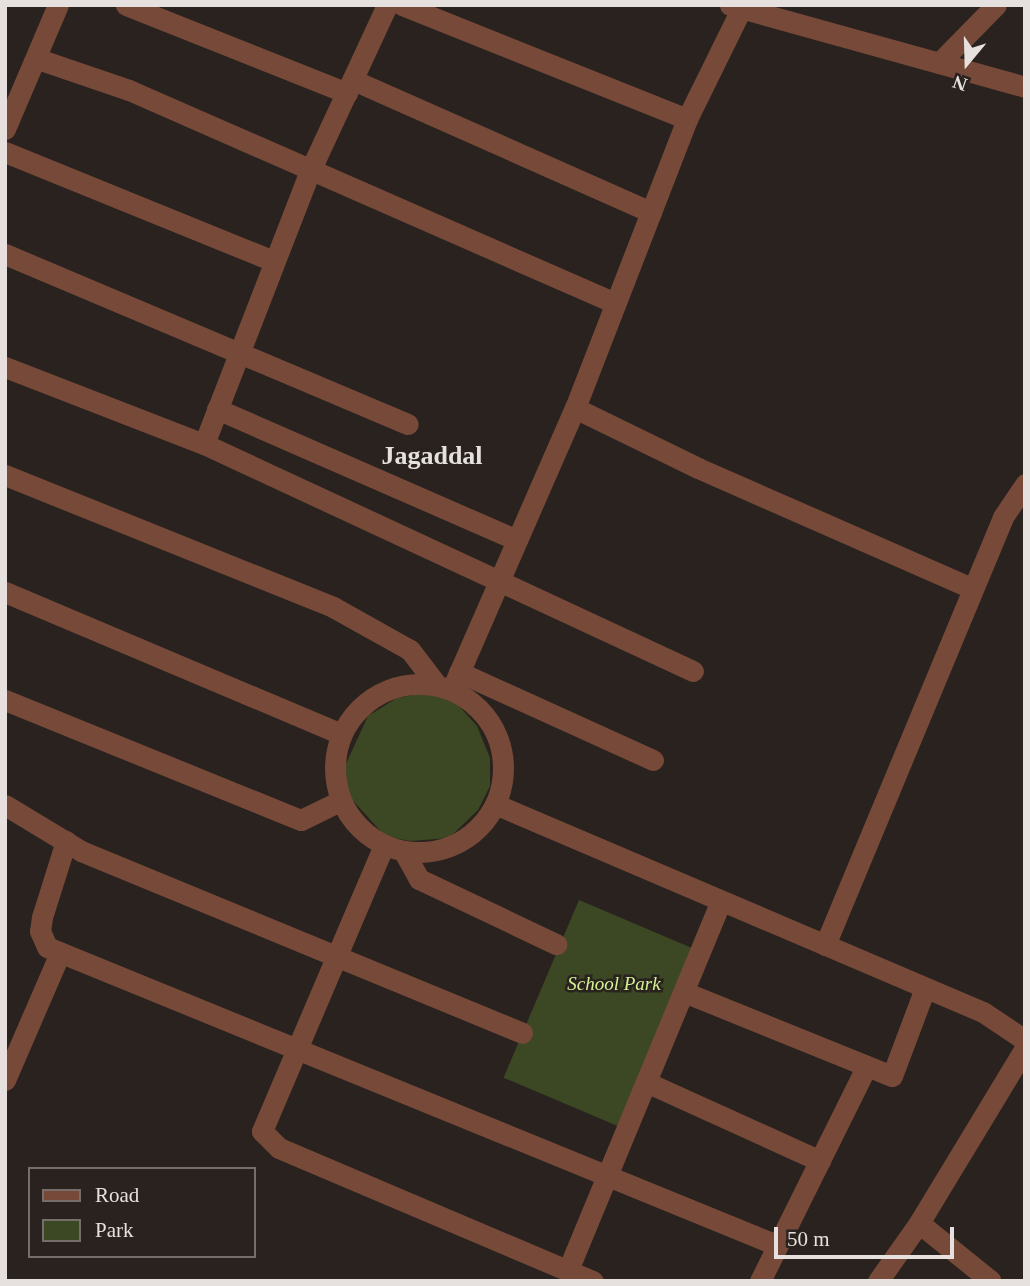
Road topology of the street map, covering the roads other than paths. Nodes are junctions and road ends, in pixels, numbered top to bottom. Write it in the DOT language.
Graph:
graph roads {
  1 [pos="58,5"];
  2 [pos="126,5"];
  3 [pos="387,5"];
  4 [pos="402,5"];
  5 [pos="996,5"];
  6 [pos="738,6"];
  7 [pos="38,58"];
  8 [pos="939,63"];
  9 [pos="1025,86"];
  10 [pos="350,87"];
  11 [pos="687,119"];
  12 [pos="5,129"];
  13 [pos="5,152"];
  14 [pos="310,171"];
  15 [pos="651,212"];
  16 [pos="5,254"];
  17 [pos="273,261"];
  18 [pos="615,303"];
  19 [pos="237,353"];
  20 [pos="5,367"];
  21 [pos="575,408"];
  22 [pos="217,409"];
  23 [pos="408,424"];
  24 [pos="204,444"];
  25 [pos="5,475"];
  26 [pos="1022,494"];
  27 [pos="517,540"];
  28 [pos="498,583"];
  29 [pos="973,589"];
  30 [pos="5,592"];
  31 [pos="693,671"];
  32 [pos="449,682"];
  33 [pos="5,700"];
  34 [pos="341,734"];
  35 [pos="653,760"];
  36 [pos="340,801"];
  37 [pos="495,804"];
  38 [pos="5,805"];
  39 [pos="66,841"];
  40 [pos="394,848"];
  41 [pos="721,901"];
  42 [pos="556,944"];
  43 [pos="825,945"];
  44 [pos="60,953"];
  45 [pos="337,956"];
  46 [pos="925,988"];
  47 [pos="684,992"];
  48 [pos="522,1033"];
  49 [pos="1025,1040"];
  50 [pos="1025,1048"];
  51 [pos="297,1051"];
  52 [pos="866,1067"];
  53 [pos="5,1080"];
  54 [pos="646,1082"];
  55 [pos="820,1161"];
  56 [pos="607,1175"];
  57 [pos="919,1223"];
  58 [pos="777,1245"];
  59 [pos="568,1270"];
  60 [pos="593,1281"];
  61 [pos="760,1281"];
  62 [pos="878,1281"];
  63 [pos="991,1281"];
  1 -- 7 [label="street"];
  2 -- 10 [label="street"];
  3 -- 10 [label="street"];
  4 -- 11 [label="street"];
  5 -- 8 [label="street"];
  6 -- 8 [label="street"];
  6 -- 11 [label="street"];
  7 -- 12 [label="street"];
  7 -- 14 [label="street"];
  8 -- 9 [label="street"];
  10 -- 14 [label="street"];
  10 -- 15 [label="street"];
  11 -- 15 [label="street"];
  13 -- 17 [label="street"];
  14 -- 17 [label="street"];
  14 -- 18 [label="street"];
  15 -- 18 [label="street"];
  16 -- 19 [label="street"];
  17 -- 19 [label="street"];
  18 -- 21 [label="street"];
  19 -- 22 [label="street"];
  19 -- 23 [label="street"];
  20 -- 24 [label="street"];
  21 -- 27 [label="street"];
  21 -- 29 [label="street"];
  22 -- 24 [label="street"];
  22 -- 27 [label="street"];
  24 -- 28 [label="street"];
  25 -- 32 [label="street"];
  26 -- 29 [label="street"];
  27 -- 28 [label="street"];
  28 -- 31 [label="street"];
  28 -- 32 [label="street"];
  29 -- 43 [label="street"];
  30 -- 34 [label="street"];
  32 -- 34 [label="street"];
  32 -- 35 [label="street"];
  32 -- 37 [label="street"];
  33 -- 36 [label="street"];
  34 -- 36 [label="street"];
  36 -- 40 [label="street"];
  37 -- 40 [label="street"];
  37 -- 41 [label="street"];
  38 -- 39 [label="street"];
  39 -- 44 [label="street"];
  39 -- 45 [label="street"];
  40 -- 42 [label="street"];
  40 -- 45 [label="street"];
  41 -- 43 [label="street"];
  41 -- 47 [label="street"];
  43 -- 46 [label="street"];
  44 -- 51 [label="street"];
  44 -- 53 [label="street"];
  45 -- 48 [label="street"];
  45 -- 51 [label="street"];
  46 -- 49 [label="street"];
  46 -- 52 [label="street"];
  47 -- 52 [label="street"];
  47 -- 54 [label="street"];
  50 -- 57 [label="street"];
  51 -- 56 [label="street"];
  51 -- 59 [label="street"];
  52 -- 55 [label="street"];
  54 -- 55 [label="street"];
  54 -- 56 [label="street"];
  55 -- 58 [label="street"];
  56 -- 58 [label="street"];
  56 -- 59 [label="street"];
  57 -- 62 [label="street"];
  57 -- 63 [label="street"];
  58 -- 61 [label="street"];
  59 -- 60 [label="street"];
}
